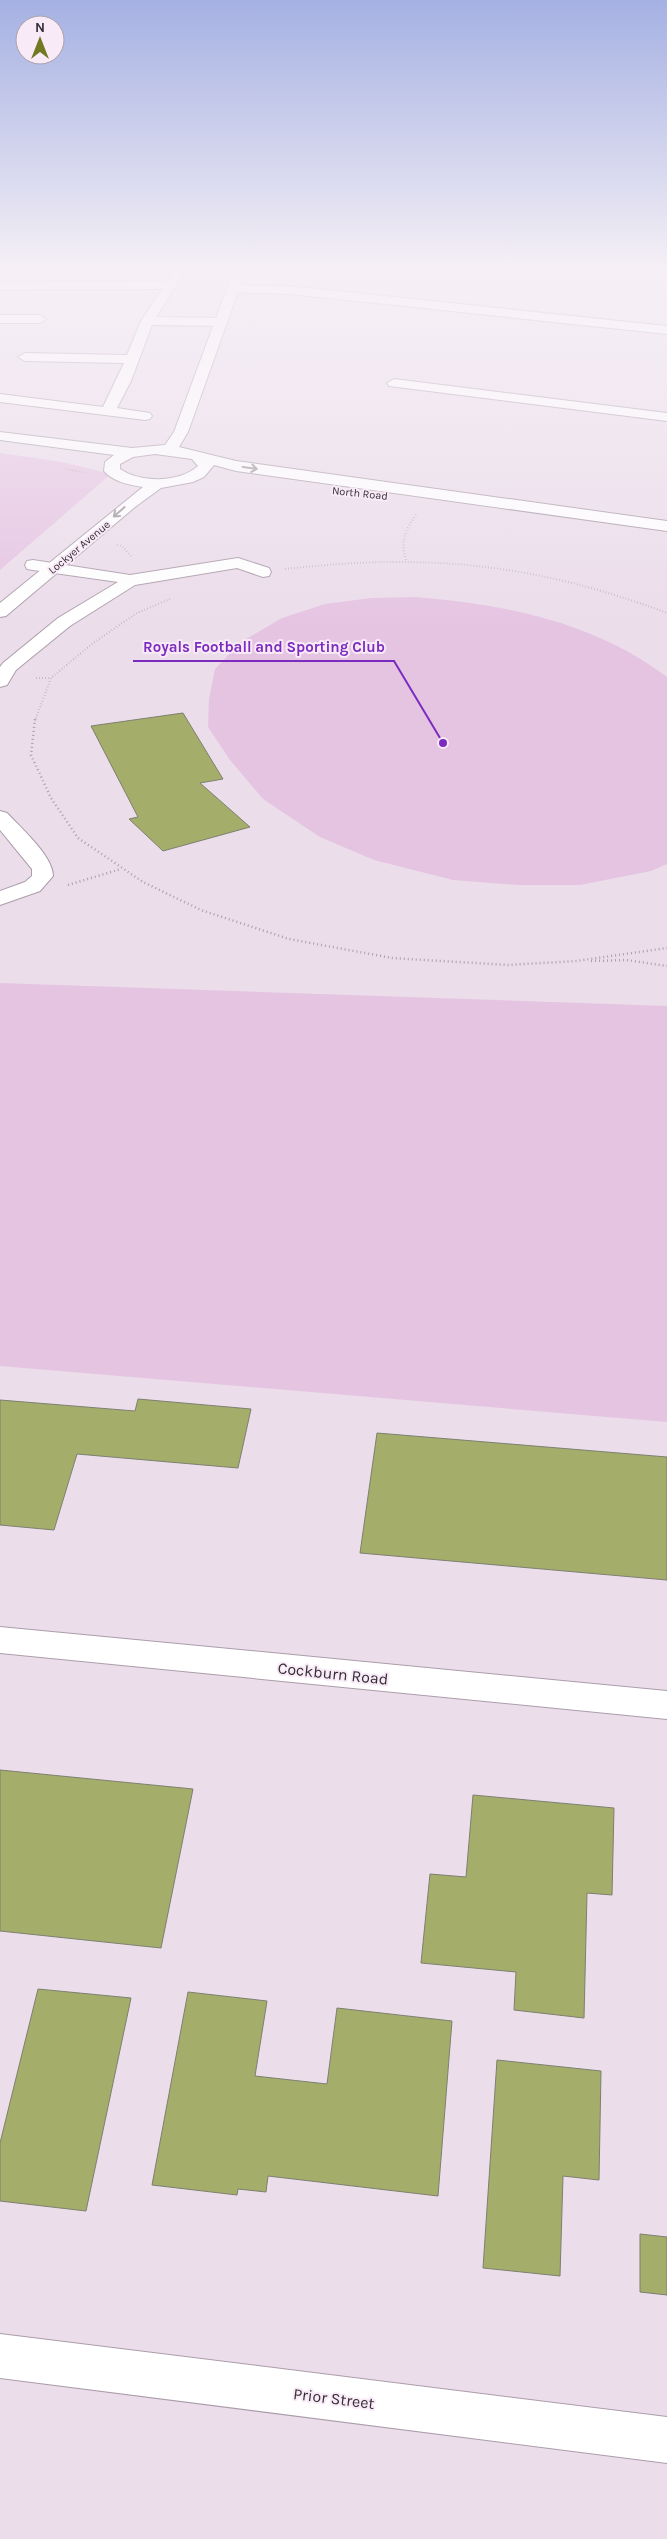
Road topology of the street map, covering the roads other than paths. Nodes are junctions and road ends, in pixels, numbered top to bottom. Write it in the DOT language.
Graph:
graph roads {
  1 [pos="118,390"];
  2 [pos="196,390"];
  3 [pos="454,390"];
  4 [pos="0,398"];
  5 [pos="108,411"];
  6 [pos="145,416"];
  7 [pos="667,417"];
  8 [pos="0,436"];
  9 [pos="0,449"];
  10 [pos="170,450"];
  11 [pos="134,453"];
  12 [pos="202,458"];
  13 [pos="118,474"];
  14 [pos="196,476"];
  15 [pos="158,483"];
  16 [pos="524,507"];
  17 [pos="667,526"];
  18 [pos="33,564"];
  19 [pos="54,568"];
  20 [pos="263,572"];
  21 [pos="126,580"];
  22 [pos="0,592"];
  23 [pos="0,612"];
  24 [pos="0,681"];
  25 [pos="0,817"];
  26 [pos="0,898"];
  27 [pos="0,1640"];
  28 [pos="667,1705"];
  29 [pos="0,2356"];
  30 [pos="667,2440"];
  1 -- 5 [label="main road"];
  2 -- 10 [label="main road"];
  3 -- 7 [label="main road"];
  4 -- 5 [label="main road"];
  5 -- 6 [label="main road"];
  8 -- 11 [label="main road"];
  9 -- 13 [label="main road"];
  10 -- 11 [label="main road, North Road"];
  10 -- 12 [label="main road, North Road"];
  11 -- 13 [label="main road, Lockyer Avenue"];
  12 -- 14 [label="main road"];
  12 -- 16 [label="main road, North Road, one-way"];
  13 -- 15 [label="main road"];
  13 -- 18 [label="main road, Lockyer Avenue"];
  14 -- 15 [label="main road, North Road"];
  14 -- 16 [label="main road, North Road"];
  15 -- 19 [label="main road, Lockyer Avenue, one-way"];
  16 -- 17 [label="main road, North Road"];
  18 -- 19 [label="main road"];
  18 -- 22 [label="main road, Lockyer Avenue"];
  19 -- 21 [label="main road"];
  19 -- 23 [label="main road, Lockyer Avenue"];
  20 -- 21 [label="main road"];
  21 -- 24 [label="main road"];
  25 -- 26 [label="main road"];
  27 -- 28 [label="main road, Cockburn Road"];
  29 -- 30 [label="main road, Prior Street"];
}
